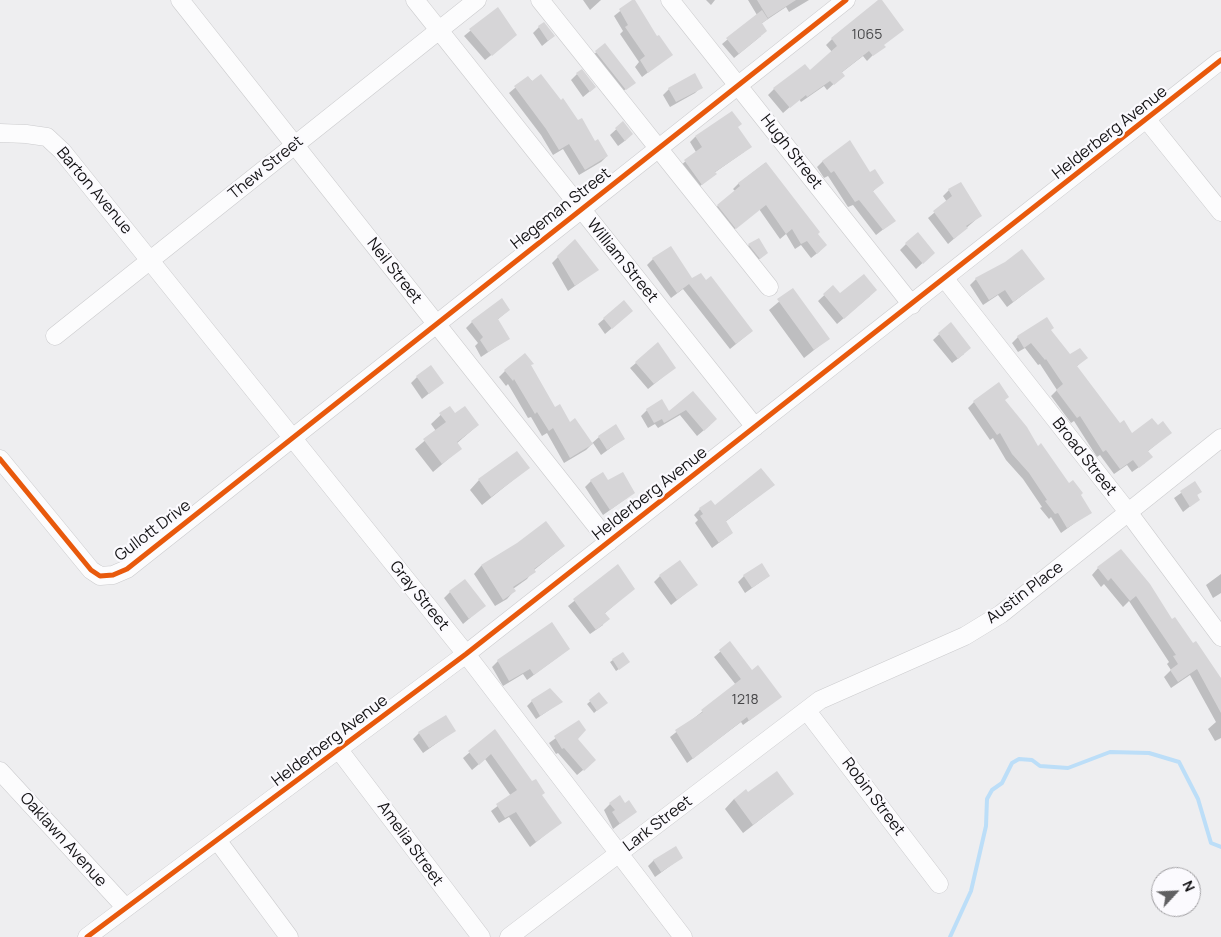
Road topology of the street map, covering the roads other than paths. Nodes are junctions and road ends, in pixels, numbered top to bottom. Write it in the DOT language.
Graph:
graph roads {
  1 [pos="180,0"];
  2 [pos="416,0"];
  3 [pos="477,0"];
  4 [pos="540,0"];
  5 [pos="670,0"];
  6 [pos="846,0"];
  7 [pos="439,30"];
  8 [pos="1221,60"];
  9 [pos="738,85"];
  10 [pos="1147,120"];
  11 [pos="0,133"];
  12 [pos="294,145"];
  13 [pos="659,147"];
  14 [pos="580,209"];
  15 [pos="1221,212"];
  16 [pos="150,260"];
  17 [pos="945,279"];
  18 [pos="769,287"];
  19 [pos="912,305"];
  20 [pos="436,324"];
  21 [pos="55,336"];
  22 [pos="755,427"];
  23 [pos="292,438"];
  24 [pos="1221,438"];
  25 [pos="0,459"];
  26 [pos="1128,512"];
  27 [pos="609,542"];
  28 [pos="1221,637"];
  29 [pos="466,654"];
  30 [pos="808,711"];
  31 [pos="339,750"];
  32 [pos="0,771"];
  33 [pos="217,840"];
  34 [pos="620,854"];
  35 [pos="939,884"];
  36 [pos="126,908"];
  37 [pos="93,935"];
  38 [pos="288,937"];
  39 [pos="481,937"];
  40 [pos="509,937"];
  41 [pos="683,937"];
  1 -- 12 [label="street, Neil Street"];
  2 -- 7 [label="street, William Street"];
  3 -- 7 [label="street, Thew Street"];
  4 -- 13 [label="street"];
  5 -- 9 [label="street, Hugh Street"];
  6 -- 9 [label="street, Hegeman Street"];
  7 -- 12 [label="street, Thew Street"];
  7 -- 14 [label="street, William Street"];
  8 -- 10 [label="street, Helderberg Avenue"];
  9 -- 13 [label="street, Hegeman Street"];
  9 -- 19 [label="street, Hugh Street"];
  10 -- 15 [label="street"];
  10 -- 17 [label="street, Helderberg Avenue"];
  11 -- 16 [label="street, Barton Avenue"];
  12 -- 16 [label="street, Thew Street"];
  12 -- 20 [label="street, Neil Street"];
  13 -- 14 [label="street, Hegeman Street"];
  13 -- 18 [label="street"];
  14 -- 20 [label="street, Hegeman Street"];
  14 -- 22 [label="street, William Street"];
  16 -- 21 [label="street, Thew Street"];
  16 -- 23 [label="street, Gray Street"];
  17 -- 19 [label="street, Helderberg Avenue"];
  17 -- 26 [label="street, Broad Street"];
  19 -- 22 [label="street, Helderberg Avenue"];
  20 -- 23 [label="street, Hegeman Street"];
  20 -- 27 [label="street, Neil Street"];
  22 -- 27 [label="street, Helderberg Avenue"];
  23 -- 25 [label="street, Gullott Drive"];
  23 -- 29 [label="street, Gray Street"];
  24 -- 26 [label="street, Austin Place"];
  26 -- 28 [label="street, Broad Street"];
  26 -- 30 [label="street, Austin Place"];
  27 -- 29 [label="street, Helderberg Avenue"];
  29 -- 31 [label="street, Helderberg Avenue"];
  29 -- 34 [label="street, Gray Street"];
  30 -- 34 [label="street, Lark Street"];
  30 -- 35 [label="street, Robin Street"];
  31 -- 33 [label="street, Helderberg Avenue"];
  31 -- 39 [label="street, Amelia Street"];
  32 -- 36 [label="street, Oaklawn Avenue"];
  33 -- 36 [label="street, Helderberg Avenue"];
  33 -- 38 [label="street"];
  34 -- 40 [label="street, Lark Street"];
  34 -- 41 [label="street, Gray Street"];
  36 -- 37 [label="street, Helderberg Avenue"];
}
